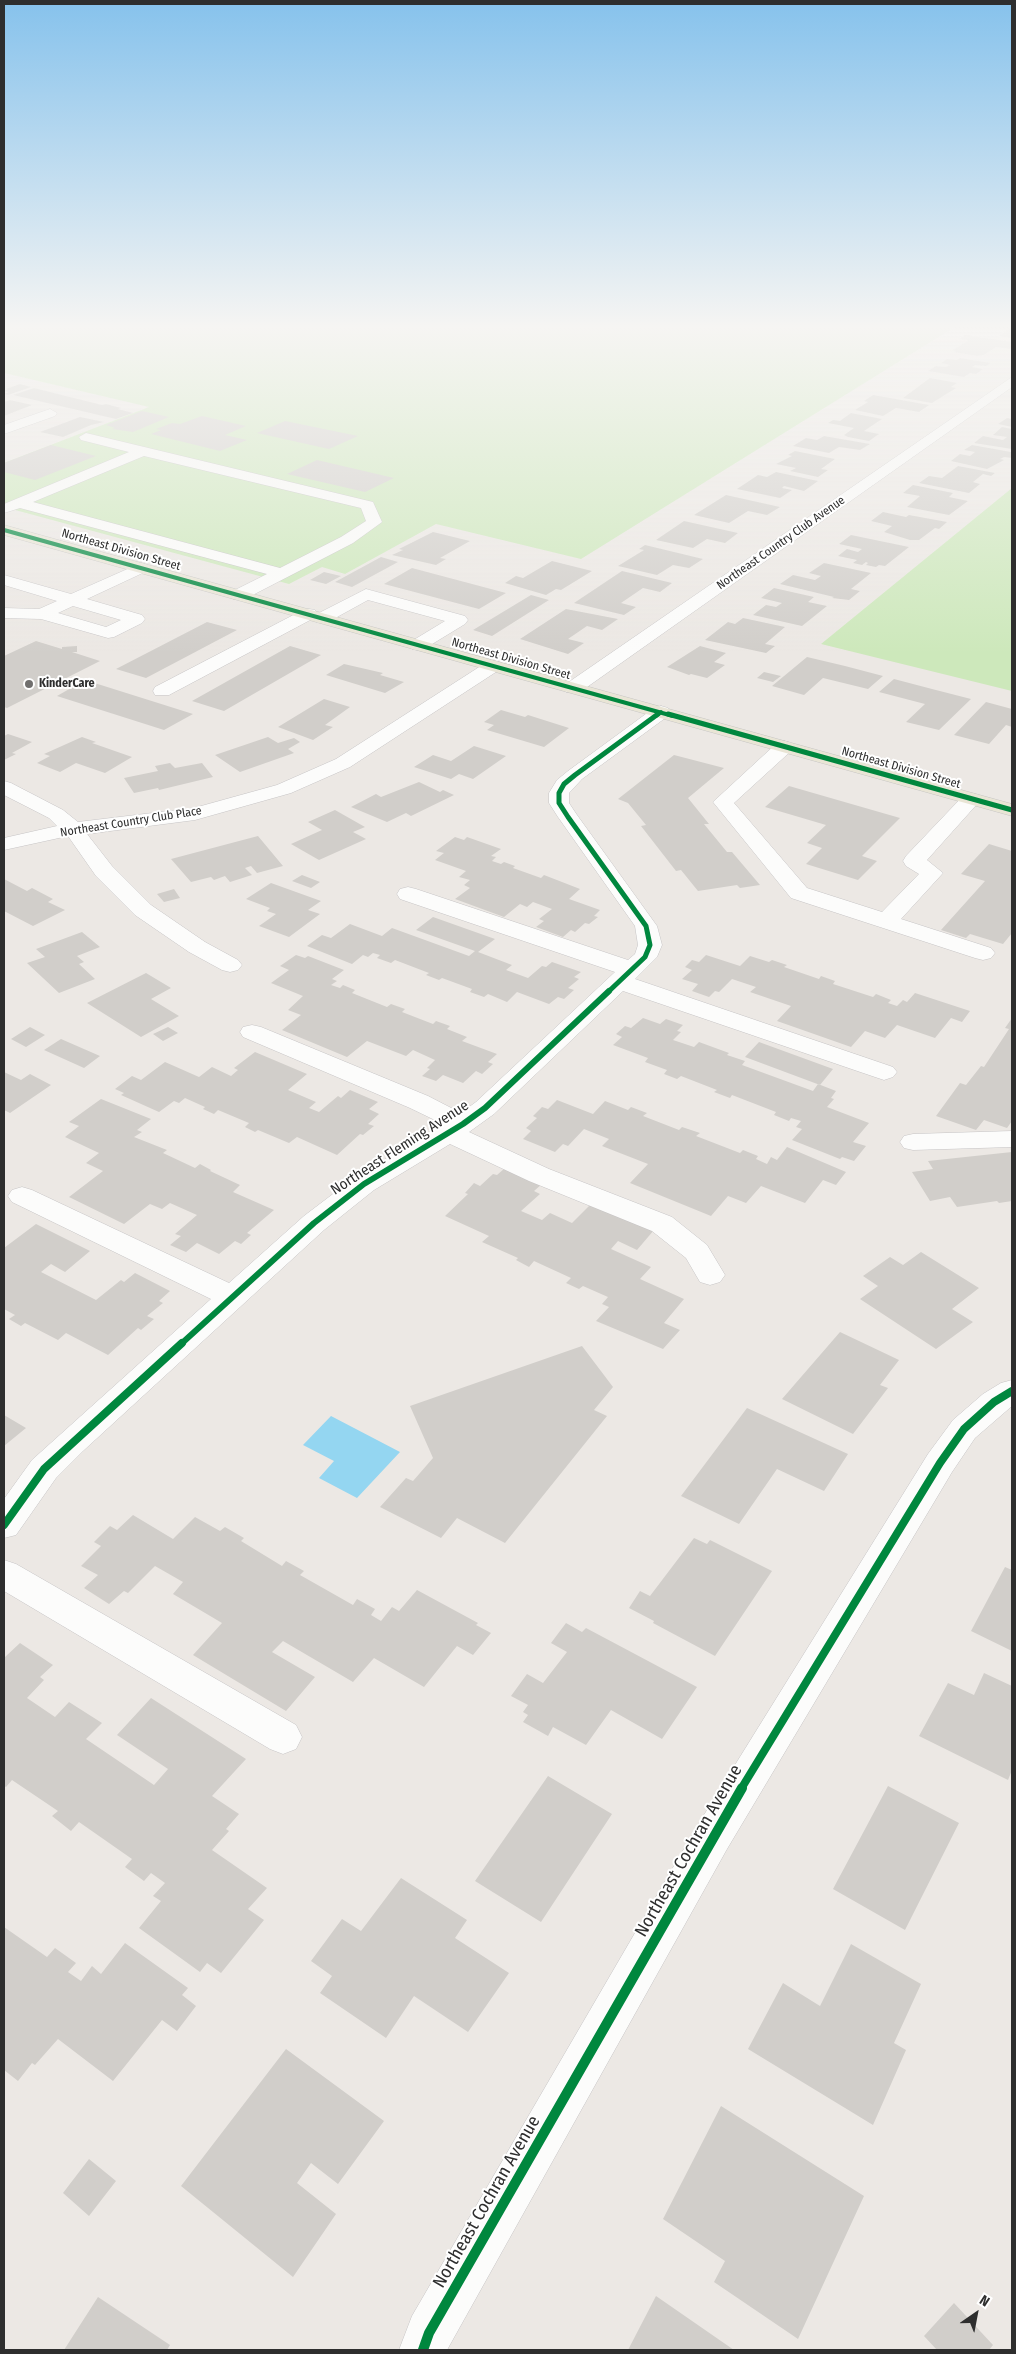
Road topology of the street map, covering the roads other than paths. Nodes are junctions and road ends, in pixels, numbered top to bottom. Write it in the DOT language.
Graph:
graph roads {
  1 [pos="935,435"];
  2 [pos="4,436"];
  3 [pos="86,437"];
  4 [pos="18,440"];
  5 [pos="143,451"];
  6 [pos="19,503"];
  7 [pos="4,509"];
  8 [pos="5,530"];
  9 [pos="163,541"];
  10 [pos="120,562"];
  11 [pos="140,568"];
  12 [pos="281,573"];
  13 [pos="4,580"];
  14 [pos="239,595"];
  15 [pos="73,600"];
  16 [pos="4,613"];
  17 [pos="42,614"];
  18 [pos="315,616"];
  19 [pos="418,645"];
  20 [pos="493,666"];
  21 [pos="573,688"];
  22 [pos="162,691"];
  23 [pos="661,712"];
  24 [pos="784,747"];
  25 [pos="4,788"];
  26 [pos="971,799"];
  27 [pos="1012,810"];
  28 [pos="73,829"];
  29 [pos="4,844"];
  30 [pos="408,894"];
  31 [pos="886,921"];
  32 [pos="983,953"];
  33 [pos="230,965"];
  34 [pos="627,976"];
  35 [pos="252,1032"];
  36 [pos="884,1072"];
  37 [pos="456,1129"];
  38 [pos="1012,1139"];
  39 [pos="913,1142"];
  40 [pos="22,1196"];
  41 [pos="710,1275"];
  42 [pos="232,1297"];
  43 [pos="1012,1391"];
  44 [pos="4,1525"];
  45 [pos="4,1574"];
  46 [pos="283,1738"];
  47 [pos="423,2350"];
  1 -- 21 [label="street, Northeast Country Club Avenue"];
  2 -- 4 [label="street"];
  3 -- 5 [label="street"];
  5 -- 6 [label="street"];
  5 -- 12 [label="street"];
  6 -- 7 [label="street"];
  6 -- 9 [label="street"];
  8 -- 10 [label="main road, Northeast Division Street"];
  9 -- 10 [label="street"];
  9 -- 12 [label="street"];
  10 -- 11 [label="main road, Northeast Division Street"];
  11 -- 14 [label="main road, Northeast Division Street"];
  11 -- 15 [label="street"];
  12 -- 14 [label="street"];
  13 -- 15 [label="street"];
  14 -- 18 [label="main road, Northeast Division Street"];
  15 -- 17 [label="street"];
  15 -- 17 [label="street"];
  16 -- 17 [label="street"];
  18 -- 19 [label="main road, Northeast Division Street"];
  18 -- 19 [label="street"];
  18 -- 22 [label="street"];
  19 -- 20 [label="main road, Northeast Division Street"];
  20 -- 21 [label="main road, Northeast Division Street"];
  20 -- 28 [label="street, Northeast Country Club Place"];
  21 -- 23 [label="main road, Northeast Division Street"];
  23 -- 24 [label="main road, Northeast Division Street"];
  23 -- 34 [label="street, Northeast Fleming Avenue"];
  24 -- 26 [label="main road, Northeast Division Street"];
  24 -- 31 [label="street"];
  25 -- 28 [label="street"];
  26 -- 27 [label="main road, Northeast Division Street"];
  26 -- 31 [label="street"];
  28 -- 29 [label="street, Northeast Country Club Place"];
  28 -- 33 [label="street"];
  30 -- 34 [label="street"];
  31 -- 32 [label="street"];
  34 -- 36 [label="street"];
  34 -- 37 [label="street, Northeast Fleming Avenue"];
  35 -- 37 [label="street"];
  37 -- 41 [label="street"];
  37 -- 42 [label="street, Northeast Fleming Avenue"];
  38 -- 39 [label="street"];
  40 -- 42 [label="street"];
  42 -- 44 [label="street, Northeast Fleming Avenue"];
  43 -- 47 [label="street, Northeast Cochran Avenue"];
  45 -- 46 [label="street"];
}
